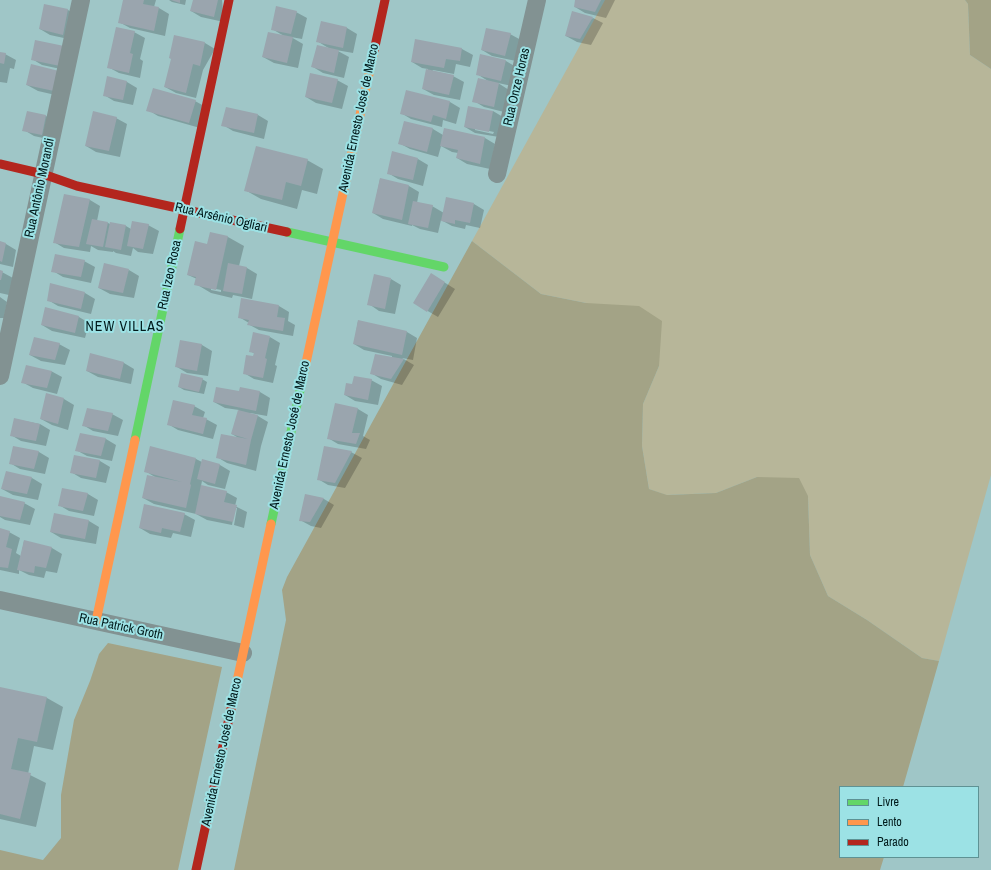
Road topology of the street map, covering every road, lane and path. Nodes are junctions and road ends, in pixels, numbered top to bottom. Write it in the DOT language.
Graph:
graph roads {
  1 [pos="81,0"];
  2 [pos="229,0"];
  3 [pos="385,0"];
  4 [pos="537,0"];
  5 [pos="0,164"];
  6 [pos="43,174"];
  7 [pos="497,174"];
  8 [pos="184,210"];
  9 [pos="332,242"];
  10 [pos="444,267"];
  11 [pos="0,376"];
  12 [pos="0,600"];
  13 [pos="96,621"];
  14 [pos="243,653"];
  15 [pos="196,870"];
  1 -- 6 [label="street, Rua Antônio Morandi"];
  2 -- 8 [label="street, Rua Izeo Rosa"];
  3 -- 9 [label="street, Avenida Ernesto José de Marco"];
  4 -- 7 [label="street, Rua Onze Horas"];
  5 -- 6 [label="street, Rua Arsênio Ogliari"];
  6 -- 8 [label="street, Rua Arsênio Ogliari"];
  6 -- 11 [label="street, Rua Antônio Morandi"];
  8 -- 9 [label="street, Rua Arsênio Ogliari"];
  8 -- 13 [label="street, Rua Izeo Rosa"];
  9 -- 10 [label="street, Rua Arsênio Ogliari"];
  9 -- 14 [label="street, Avenida Ernesto José de Marco"];
  12 -- 13 [label="street, Rua Patrick Groth"];
  13 -- 14 [label="street, Rua Patrick Groth"];
  14 -- 15 [label="street, Avenida Ernesto José de Marco"];
}
